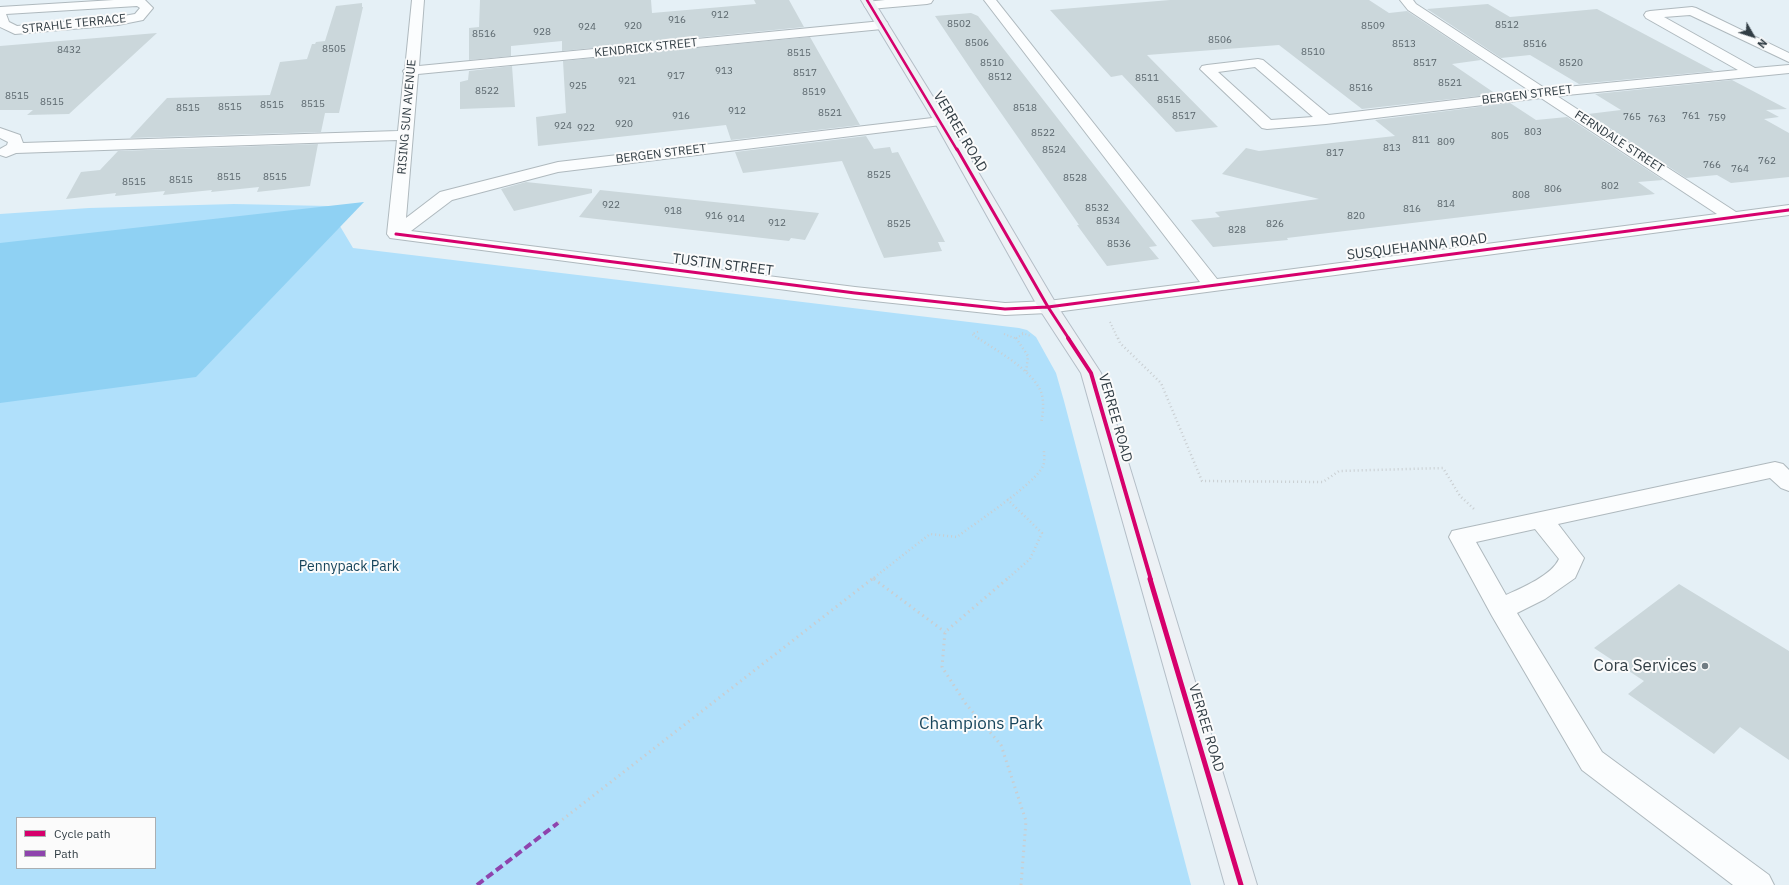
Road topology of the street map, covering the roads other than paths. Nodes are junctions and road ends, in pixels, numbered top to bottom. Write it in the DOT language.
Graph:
graph roads {
  1 [pos="418,0"];
  2 [pos="927,0"];
  3 [pos="990,0"];
  4 [pos="1406,0"];
  5 [pos="869,2"];
  6 [pos="0,10"];
  7 [pos="0,14"];
  8 [pos="882,25"];
  9 [pos="1789,58"];
  10 [pos="1789,69"];
  11 [pos="410,71"];
  12 [pos="1754,73"];
  13 [pos="1545,93"];
  14 [pos="1326,120"];
  15 [pos="942,121"];
  16 [pos="0,133"];
  17 [pos="406,135"];
  18 [pos="6,152"];
  19 [pos="1789,210"];
  20 [pos="1732,217"];
  21 [pos="396,234"];
  22 [pos="1212,285"];
  23 [pos="1048,307"];
  24 [pos="1789,483"];
  25 [pos="1540,520"];
  26 [pos="1501,609"];
  27 [pos="1242,885"];
  28 [pos="1758,885"];
  1 -- 11 [label="street, RISING SUN AVENUE"];
  2 -- 5 [label="street"];
  3 -- 22 [label="street"];
  4 -- 13 [label="street, FERNDALE STREET"];
  5 -- 8 [label="main road, VERREE ROAD"];
  6 -- 7 [label="street, STRAHLE TERRACE"];
  8 -- 11 [label="street, KENDRICK STREET"];
  8 -- 15 [label="main road, VERREE ROAD"];
  9 -- 12 [label="street"];
  10 -- 12 [label="street, BERGEN STREET"];
  11 -- 17 [label="street, RISING SUN AVENUE"];
  12 -- 13 [label="street, BERGEN STREET"];
  13 -- 14 [label="street, BERGEN STREET"];
  13 -- 20 [label="street, FERNDALE STREET"];
  14 -- 14 [label="street, BERGEN STREET"];
  15 -- 21 [label="street, BERGEN STREET"];
  15 -- 23 [label="main road, VERREE ROAD"];
  16 -- 18 [label="street"];
  17 -- 18 [label="street"];
  17 -- 21 [label="street, RISING SUN AVENUE"];
  19 -- 20 [label="street, SUSQUEHANNA ROAD"];
  20 -- 22 [label="street, SUSQUEHANNA ROAD"];
  21 -- 23 [label="street, TUSTIN STREET"];
  22 -- 23 [label="street, SUSQUEHANNA ROAD"];
  23 -- 27 [label="main road, VERREE ROAD"];
  24 -- 25 [label="street"];
  25 -- 26 [label="street"];
  25 -- 26 [label="street"];
  26 -- 28 [label="street"];
}
